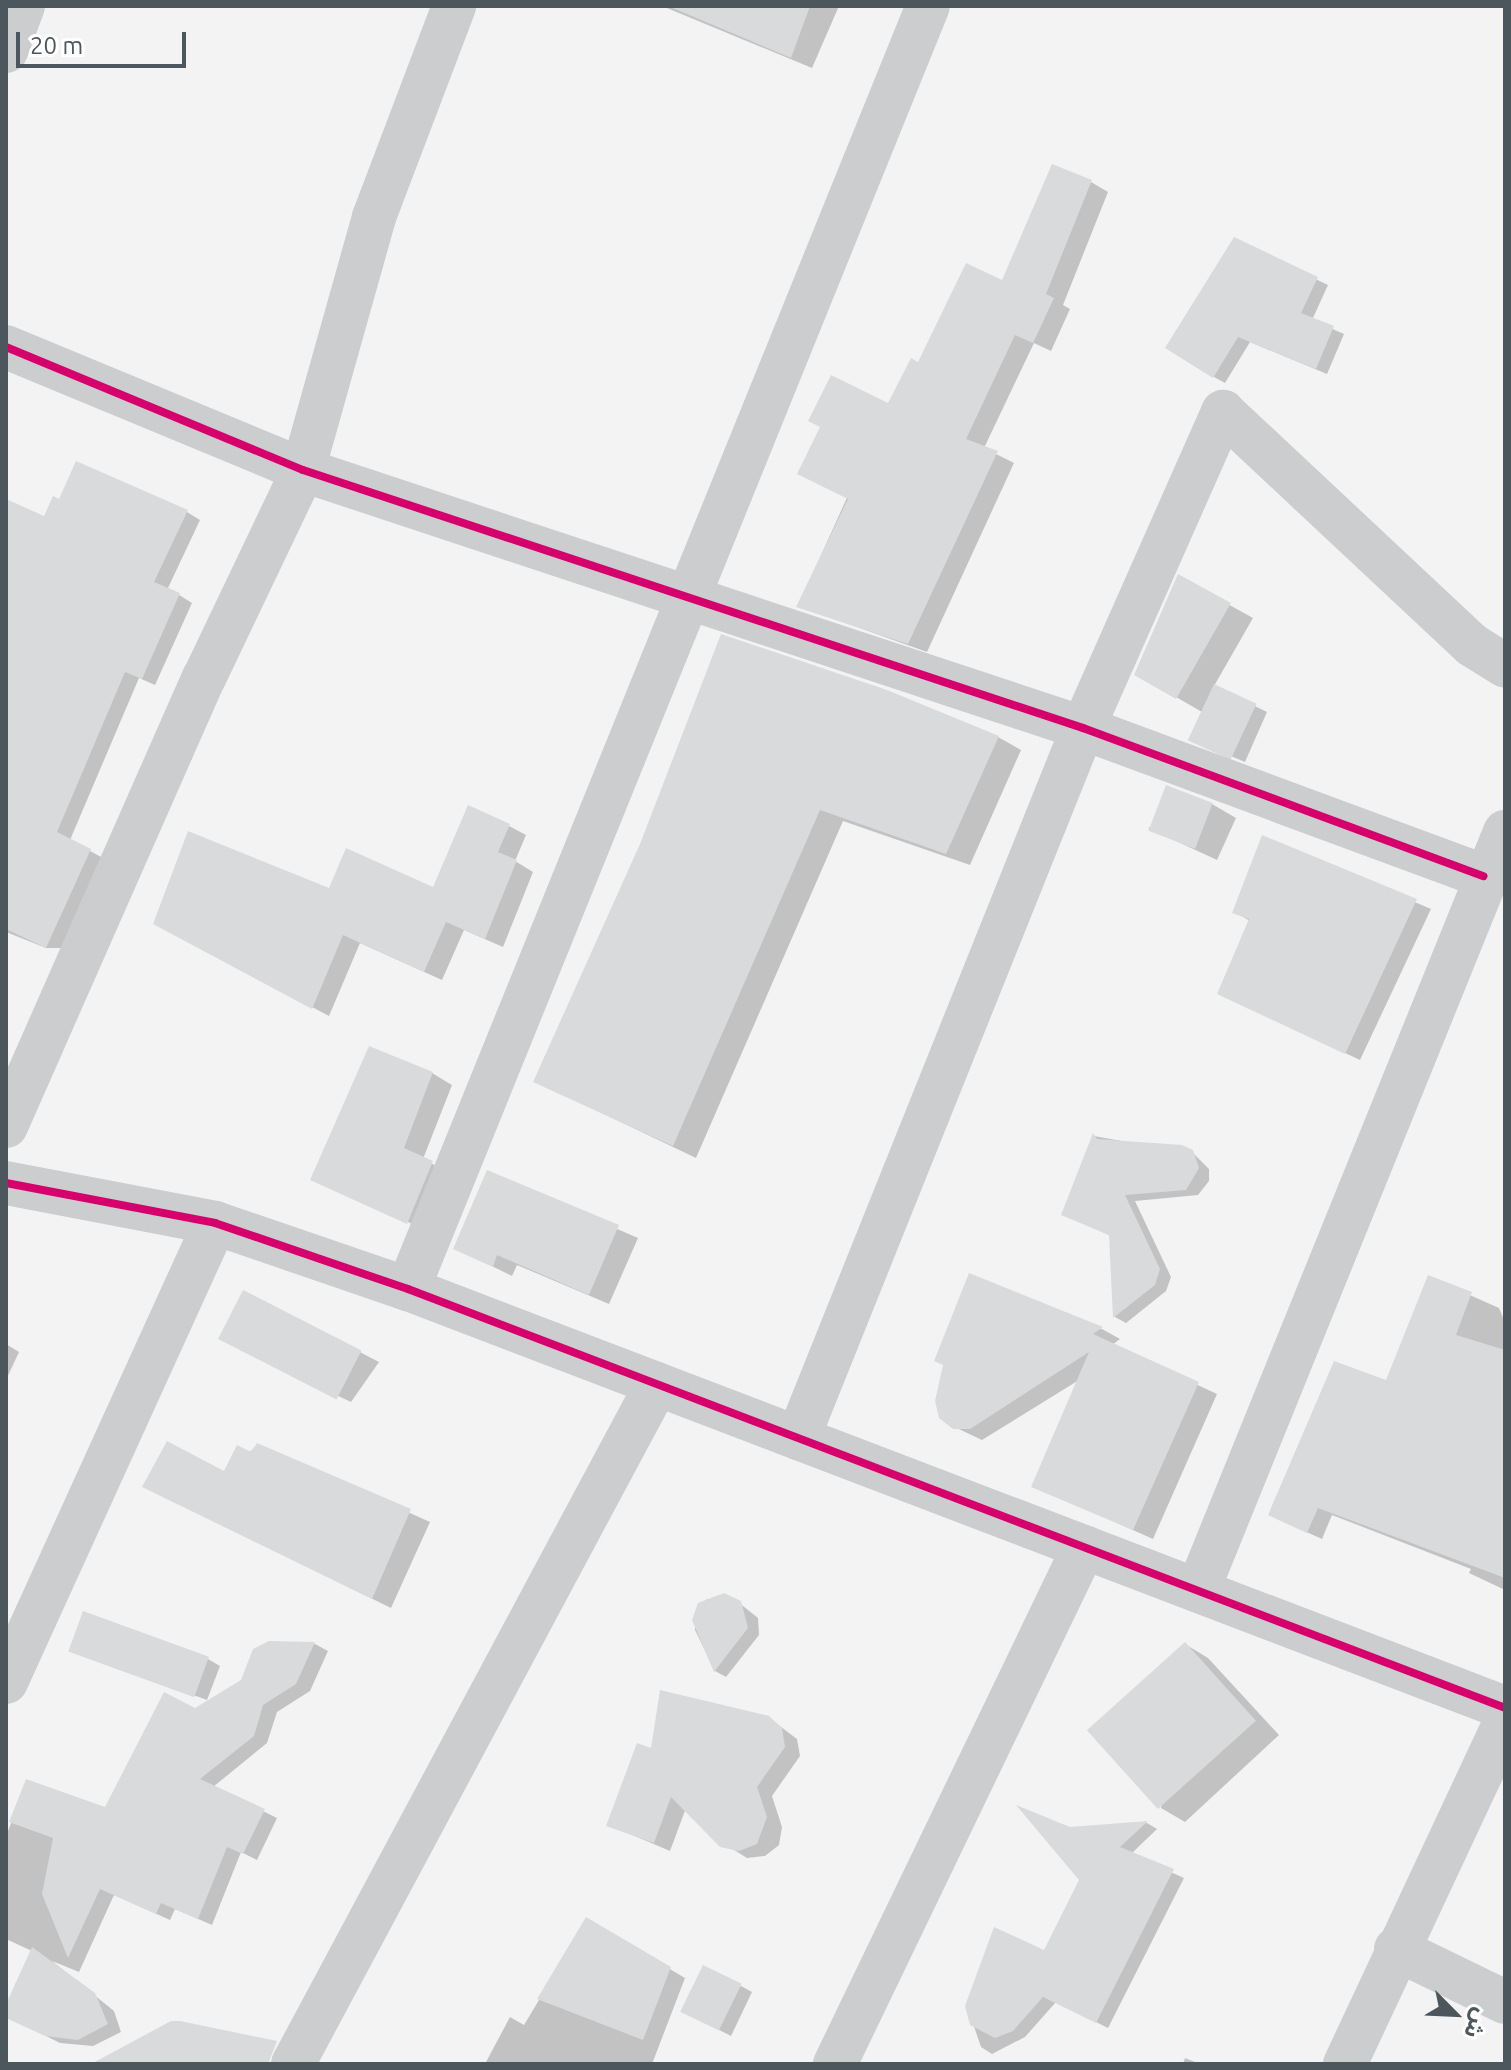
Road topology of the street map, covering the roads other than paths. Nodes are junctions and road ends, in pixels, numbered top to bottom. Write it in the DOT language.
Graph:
graph roads {
  1 [pos="23,6"];
  2 [pos="454,6"];
  3 [pos="928,6"];
  4 [pos="6,51"];
  5 [pos="6,347"];
  6 [pos="303,470"];
  7 [pos="691,597"];
  8 [pos="1505,666"];
  9 [pos="1083,728"];
  10 [pos="1505,832"];
  11 [pos="1484,876"];
  12 [pos="6,1126"];
  13 [pos="6,1183"];
  14 [pos="215,1223"];
  15 [pos="408,1289"];
  16 [pos="657,1384"];
  17 [pos="798,1438"];
  18 [pos="1084,1547"];
  19 [pos="1198,1590"];
  20 [pos="11,1665"];
  21 [pos="1505,1708"];
  22 [pos="1505,1722"];
  23 [pos="1396,1949"];
  24 [pos="1505,2002"];
  25 [pos="293,2064"];
  26 [pos="835,2064"];
  27 [pos="1345,2064"];
  1 -- 4 [label="street"];
  2 -- 6 [label="street"];
  3 -- 7 [label="street"];
  5 -- 6 [label="street"];
  6 -- 7 [label="street"];
  6 -- 12 [label="street"];
  7 -- 9 [label="street"];
  7 -- 15 [label="street"];
  8 -- 9 [label="street"];
  9 -- 11 [label="street"];
  9 -- 17 [label="street"];
  10 -- 11 [label="street"];
  11 -- 19 [label="street"];
  13 -- 14 [label="street"];
  14 -- 15 [label="street"];
  14 -- 20 [label="street"];
  15 -- 16 [label="street"];
  16 -- 17 [label="street"];
  16 -- 25 [label="street"];
  17 -- 18 [label="street"];
  18 -- 19 [label="street"];
  18 -- 26 [label="street"];
  19 -- 21 [label="street"];
  22 -- 23 [label="street"];
  23 -- 24 [label="street"];
  23 -- 27 [label="street"];
}
